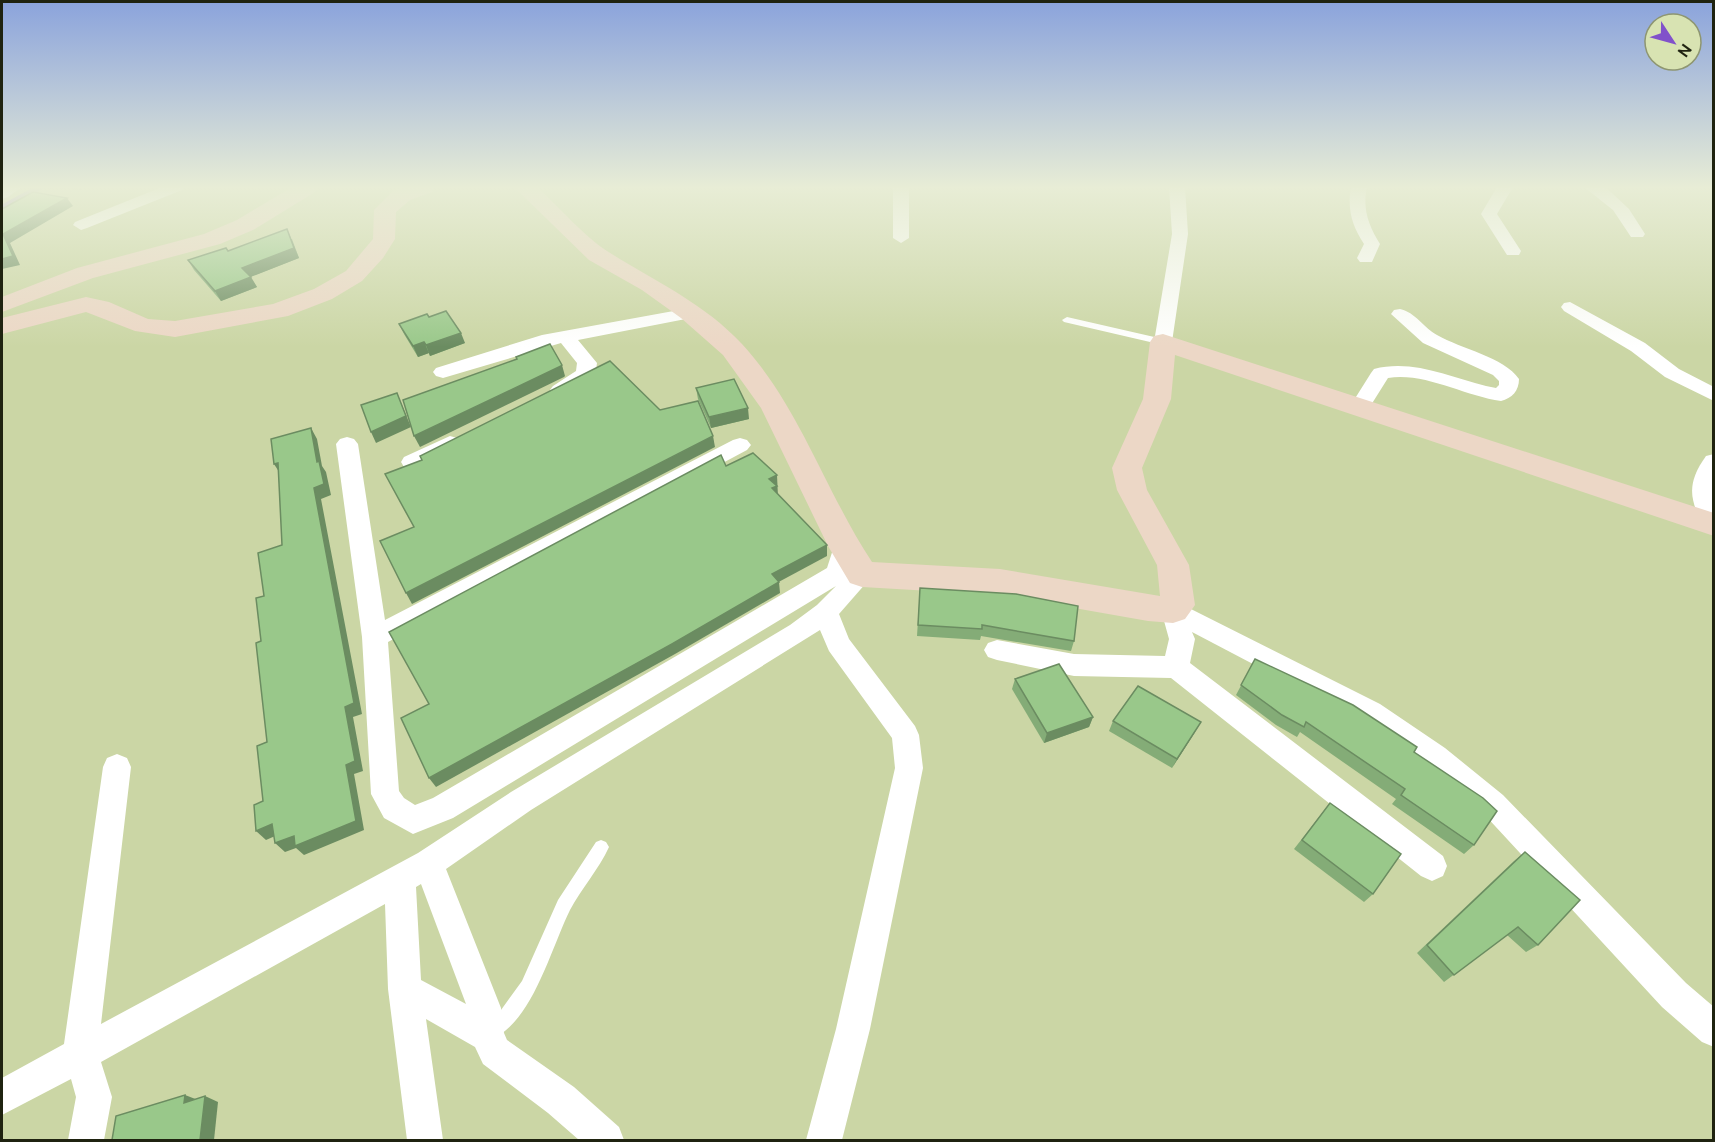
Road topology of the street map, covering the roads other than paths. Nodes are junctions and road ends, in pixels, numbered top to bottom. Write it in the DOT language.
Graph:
graph roads {
  1 [pos="207,240"];
  2 [pos="383,240"];
  3 [pos="581,240"];
  4 [pos="1179,240"];
  5 [pos="1370,240"];
  6 [pos="1506,240"];
  7 [pos="1513,251"];
  8 [pos="1366,258"];
  9 [pos="2,305"];
  10 [pos="1570,307"];
  11 [pos="690,313"];
  12 [pos="1400,314"];
  13 [pos="1067,320"];
  14 [pos="2,326"];
  15 [pos="567,338"];
  16 [pos="1163,342"];
  17 [pos="443,372"];
  18 [pos="1713,395"];
  19 [pos="540,399"];
  20 [pos="1359,408"];
  21 [pos="466,436"];
  22 [pos="347,444"];
  23 [pos="740,445"];
  24 [pos="1713,461"];
  25 [pos="412,462"];
  26 [pos="1713,525"];
  27 [pos="844,546"];
  28 [pos="862,573"];
  29 [pos="1173,610"];
  30 [pos="826,612"];
  31 [pos="375,637"];
  32 [pos="997,650"];
  33 [pos="1176,667"];
  34 [pos="117,767"];
  35 [pos="602,847"];
  36 [pos="429,863"];
  37 [pos="1432,866"];
  38 [pos="400,880"];
  39 [pos="405,988"];
  40 [pos="1713,1030"];
  41 [pos="487,1035"];
  42 [pos="80,1052"];
  43 [pos="2,1097"];
  44 [pos="86,1140"];
  45 [pos="425,1140"];
  46 [pos="606,1140"];
  47 [pos="824,1140"];
  1 -- 9 [label="street"];
  2 -- 14 [label="street"];
  3 -- 11 [label="street"];
  4 -- 16 [label="street"];
  5 -- 8 [label="street"];
  6 -- 7 [label="street"];
  10 -- 18 [label="street"];
  11 -- 15 [label="street"];
  11 -- 27 [label="street"];
  12 -- 20 [label="street"];
  13 -- 16 [label="lane"];
  15 -- 17 [label="street"];
  15 -- 19 [label="street"];
  16 -- 20 [label="street"];
  16 -- 29 [label="street"];
  20 -- 26 [label="street"];
  21 -- 25 [label="street"];
  22 -- 31 [label="street"];
  23 -- 31 [label="street"];
  24 -- 26 [label="street"];
  27 -- 28 [label="street"];
  27 -- 31 [label="street"];
  28 -- 29 [label="street"];
  28 -- 30 [label="street"];
  29 -- 33 [label="street"];
  29 -- 40 [label="street"];
  30 -- 36 [label="street"];
  30 -- 47 [label="street"];
  32 -- 33 [label="street"];
  33 -- 37 [label="street"];
  34 -- 42 [label="street"];
  35 -- 41 [label="lane"];
  36 -- 38 [label="street"];
  36 -- 41 [label="street"];
  38 -- 39 [label="street"];
  38 -- 42 [label="street"];
  39 -- 41 [label="street"];
  39 -- 45 [label="street"];
  41 -- 46 [label="street"];
  42 -- 43 [label="street"];
  42 -- 44 [label="street"];
}
